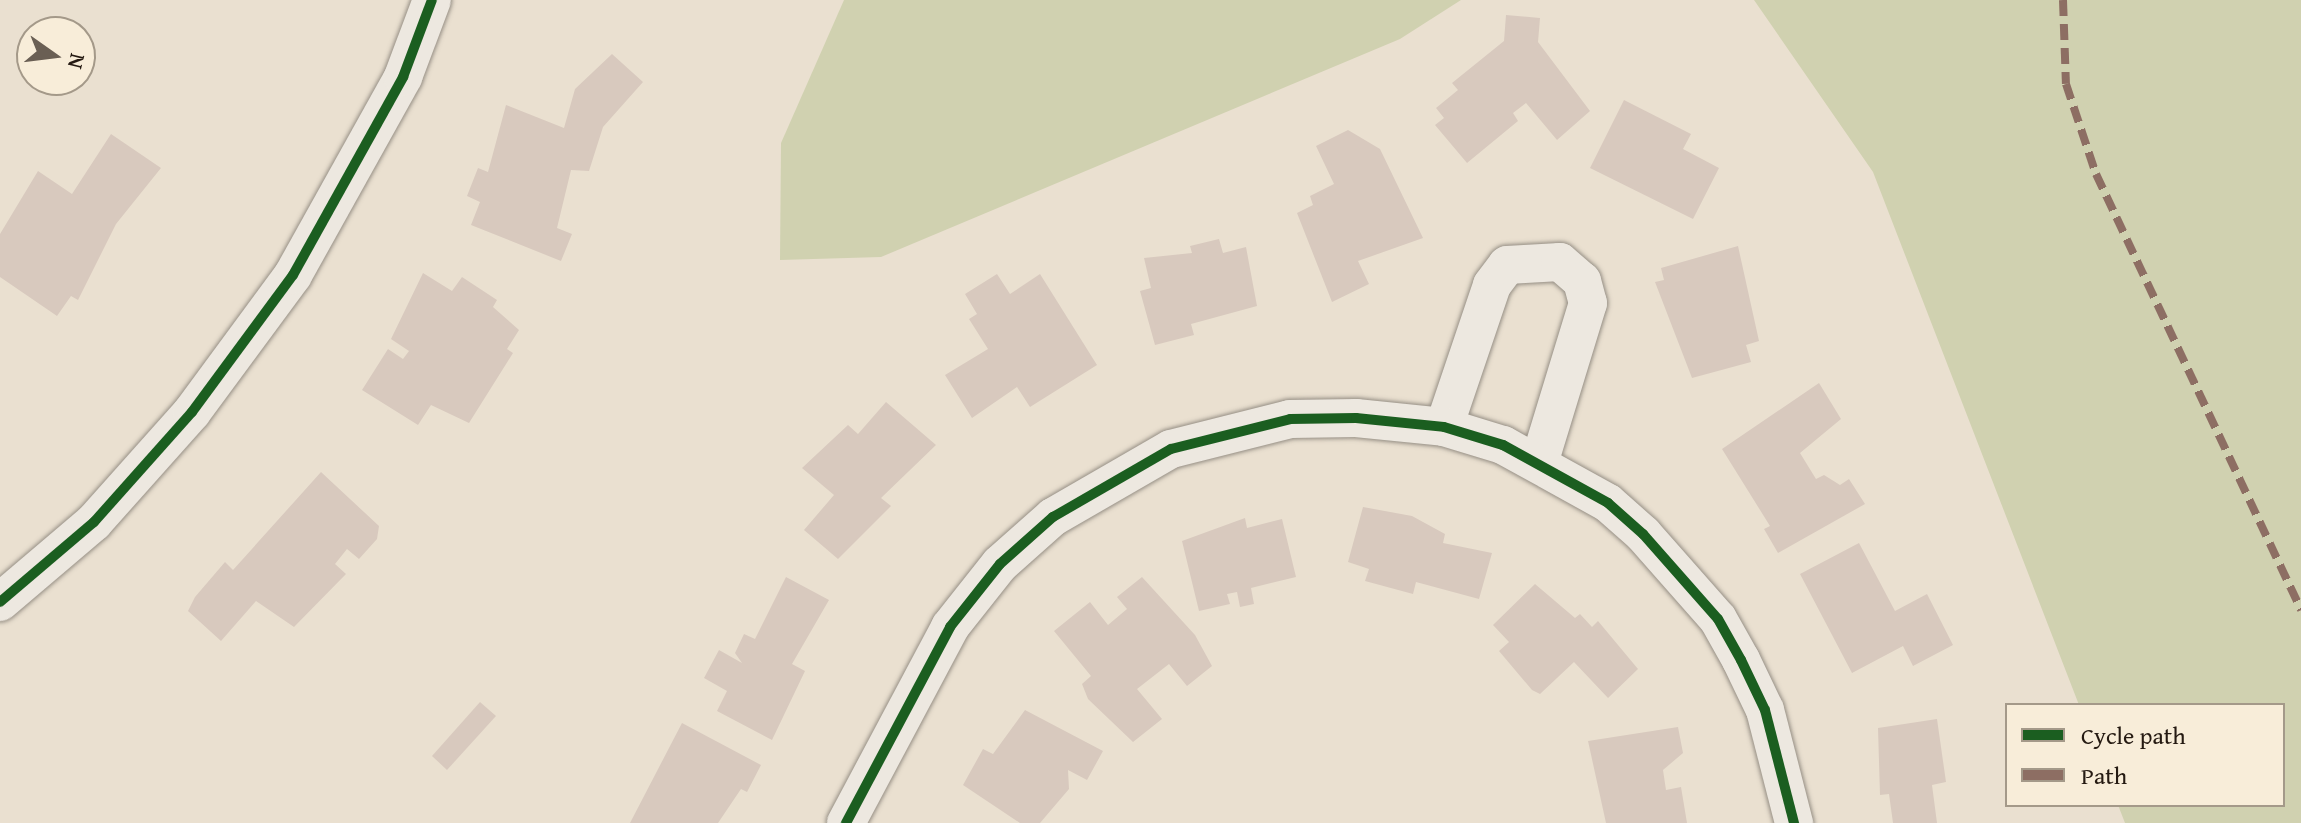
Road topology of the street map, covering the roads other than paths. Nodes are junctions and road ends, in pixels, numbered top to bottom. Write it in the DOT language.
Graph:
graph roads {
  1 [pos="432,0"];
  2 [pos="1444,427"];
  3 [pos="1539,463"];
  4 [pos="0,602"];
  5 [pos="846,823"];
  6 [pos="1794,823"];
  1 -- 4 [label="street"];
  2 -- 3 [label="street"];
  2 -- 3 [label="street"];
  2 -- 5 [label="street"];
  3 -- 6 [label="street"];
}
